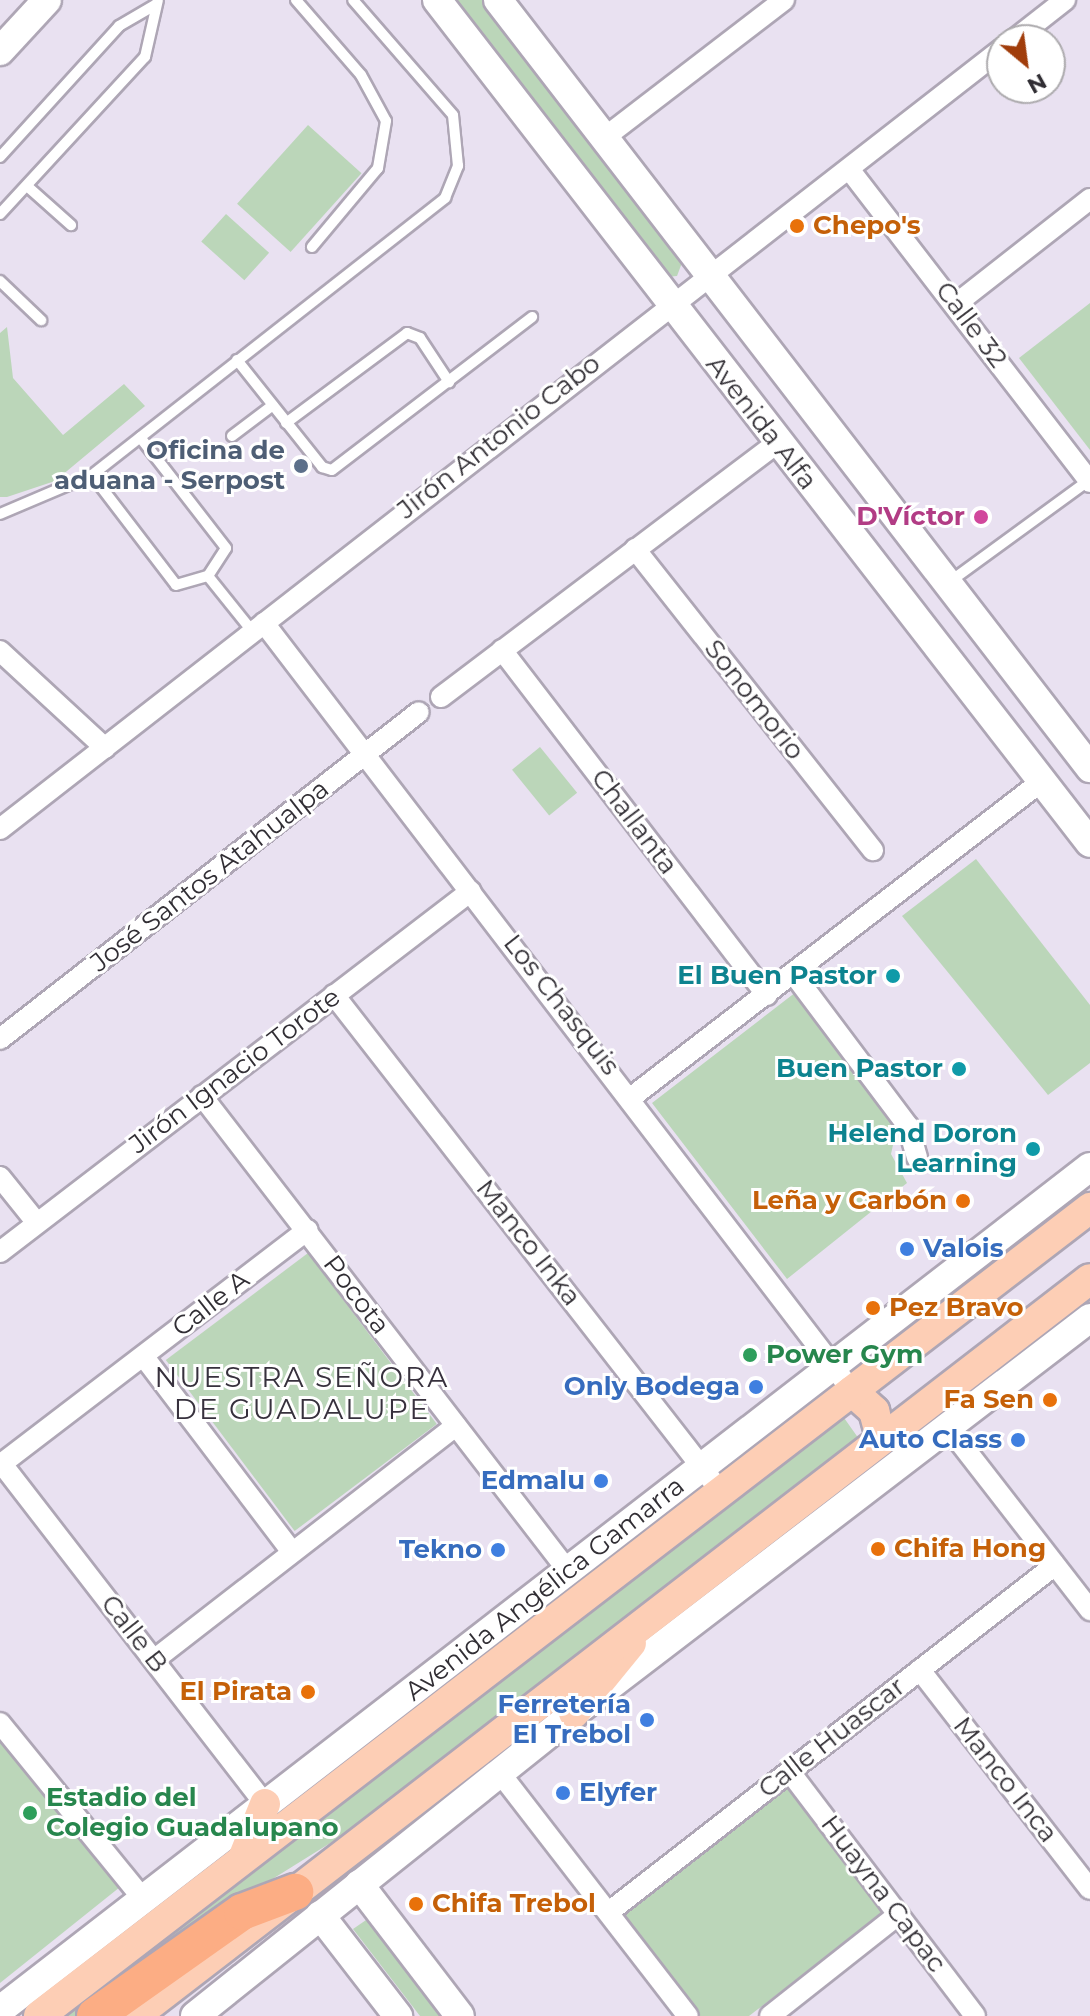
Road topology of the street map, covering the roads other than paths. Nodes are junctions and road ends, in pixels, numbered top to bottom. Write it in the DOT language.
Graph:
graph roads {
  1 [pos="47,0"];
  2 [pos="296,0"];
  3 [pos="353,0"];
  4 [pos="437,0"];
  5 [pos="784,0"];
  6 [pos="1065,0"];
  7 [pos="501,1"];
  8 [pos="156,3"];
  9 [pos="1034,24"];
  10 [pos="0,51"];
  11 [pos="986,62"];
  12 [pos="604,138"];
  13 [pos="0,157"];
  14 [pos="849,169"];
  15 [pos="27,186"];
  16 [pos="1090,199"];
  17 [pos="0,214"];
  18 [pos="71,225"];
  19 [pos="312,247"];
  20 [pos="707,275"];
  21 [pos="0,281"];
  22 [pos="668,304"];
  23 [pos="956,304"];
  24 [pos="532,317"];
  25 [pos="41,320"];
  26 [pos="237,360"];
  27 [pos="449,382"];
  28 [pos="273,405"];
  29 [pos="286,423"];
  30 [pos="232,436"];
  31 [pos="140,437"];
  32 [pos="776,444"];
  33 [pos="92,475"];
  34 [pos="1089,481"];
  35 [pos="0,514"];
  36 [pos="635,549"];
  37 [pos="208,576"];
  38 [pos="947,584"];
  39 [pos="259,628"];
  40 [pos="502,650"];
  41 [pos="0,651"];
  42 [pos="441,697"];
  43 [pos="419,712"];
  44 [pos="105,748"];
  45 [pos="366,755"];
  46 [pos="1090,768"];
  47 [pos="1042,781"];
  48 [pos="0,829"];
  49 [pos="1090,843"];
  50 [pos="873,850"];
  51 [pos="471,891"];
  52 [pos="793,973"];
  53 [pos="334,995"];
  54 [pos="767,995"];
  55 [pos="0,1039"];
  56 [pos="202,1096"];
  57 [pos="633,1096"];
  58 [pos="917,1158"];
  59 [pos="1090,1167"];
  60 [pos="0,1177"];
  61 [pos="1090,1208"];
  62 [pos="37,1223"];
  63 [pos="307,1230"];
  64 [pos="0,1252"];
  65 [pos="1090,1279"];
  66 [pos="1087,1326"];
  67 [pos="144,1357"];
  68 [pos="834,1365"];
  69 [pos="852,1391"];
  70 [pos="456,1426"];
  71 [pos="948,1427"];
  72 [pos="881,1438"];
  73 [pos="1,1465"];
  74 [pos="703,1468"];
  75 [pos="721,1492"];
  76 [pos="292,1552"];
  77 [pos="1055,1565"];
  78 [pos="568,1571"];
  79 [pos="666,1600"];
  80 [pos="1090,1610"];
  81 [pos="154,1660"];
  82 [pos="920,1670"];
  83 [pos="574,1713"];
  84 [pos="0,1723"];
  85 [pos="790,1772"];
  86 [pos="500,1773"];
  87 [pos="265,1804"];
  88 [pos="244,1856"];
  89 [pos="359,1884"];
  90 [pos="1090,1889"];
  91 [pos="143,1899"];
  92 [pos="308,1904"];
  93 [pos="609,1912"];
  94 [pos="899,1914"];
  95 [pos="0,2010"];
  96 [pos="39,2016"];
  97 [pos="95,2016"];
  98 [pos="135,2016"];
  99 [pos="195,2016"];
  100 [pos="398,2016"];
  101 [pos="460,2016"];
  102 [pos="688,2016"];
  103 [pos="770,2016"];
  104 [pos="975,2016"];
  1 -- 10 [label="main road"];
  2 -- 19 [label="lane"];
  3 -- 26 [label="lane"];
  4 -- 22 [label="main road, Avenida Alfa"];
  5 -- 12 [label="street"];
  6 -- 9 [label="street"];
  7 -- 12 [label="main road, Avenida Alfa"];
  8 -- 13 [label="lane"];
  8 -- 15 [label="lane"];
  11 -- 14 [label="street, Jirón Antonio Cabo"];
  12 -- 20 [label="main road, Avenida Alfa"];
  14 -- 20 [label="street, Jirón Antonio Cabo"];
  14 -- 23 [label="street, Calle 32"];
  15 -- 17 [label="lane"];
  15 -- 18 [label="lane"];
  16 -- 23 [label="street"];
  20 -- 22 [label="street, Jirón Antonio Cabo"];
  20 -- 38 [label="main road, Avenida Alfa"];
  21 -- 25 [label="lane"];
  22 -- 32 [label="main road, Avenida Alfa"];
  22 -- 39 [label="street, Jirón Antonio Cabo"];
  23 -- 34 [label="street, Calle 32"];
  24 -- 27 [label="lane"];
  26 -- 28 [label="lane"];
  26 -- 31 [label="lane"];
  27 -- 29 [label="lane"];
  27 -- 29 [label="lane"];
  28 -- 29 [label="lane"];
  28 -- 30 [label="lane"];
  31 -- 33 [label="lane"];
  31 -- 37 [label="lane"];
  32 -- 36 [label="street"];
  32 -- 47 [label="main road, Avenida Alfa"];
  33 -- 35 [label="lane"];
  33 -- 37 [label="lane"];
  34 -- 38 [label="lane"];
  36 -- 40 [label="street"];
  36 -- 50 [label="street, Sonomorio"];
  37 -- 39 [label="lane"];
  38 -- 46 [label="main road, Avenida Alfa"];
  39 -- 44 [label="street, Jirón Antonio Cabo"];
  39 -- 45 [label="street, Los Chasquis"];
  40 -- 42 [label="street"];
  40 -- 54 [label="street, Challanta"];
  41 -- 44 [label="street"];
  43 -- 45 [label="street, José Santos Atahualpa"];
  44 -- 48 [label="street, Jirón Antonio Cabo"];
  45 -- 51 [label="street, Los Chasquis"];
  45 -- 55 [label="street, José Santos Atahualpa"];
  47 -- 49 [label="main road, Avenida Alfa"];
  47 -- 52 [label="street"];
  51 -- 53 [label="street, Jirón Ignacio Torote"];
  51 -- 57 [label="street, Los Chasquis"];
  52 -- 54 [label="street"];
  52 -- 58 [label="street"];
  53 -- 56 [label="street, Jirón Ignacio Torote"];
  53 -- 74 [label="street, Manco Inka"];
  54 -- 57 [label="street"];
  56 -- 62 [label="street, Jirón Ignacio Torote"];
  56 -- 63 [label="street, Pocota"];
  57 -- 68 [label="street, Los Chasquis"];
  59 -- 68 [label="main road, Avenida Angélica Gamarra"];
  60 -- 62 [label="street"];
  61 -- 69 [label="main road, Avenida Angélica Gamarra"];
  62 -- 64 [label="street, Jirón Ignacio Torote"];
  63 -- 67 [label="street, Calle A"];
  63 -- 70 [label="street, Pocota"];
  65 -- 72 [label="main road"];
  66 -- 71 [label="main road"];
  67 -- 73 [label="street, Calle A"];
  67 -- 76 [label="street"];
  68 -- 69 [label="street, Los Chasquis"];
  68 -- 74 [label="main road, Avenida Angélica Gamarra"];
  69 -- 72 [label="main road"];
  69 -- 75 [label="main road, Avenida Angélica Gamarra"];
  70 -- 76 [label="street"];
  70 -- 78 [label="street, Pocota"];
  71 -- 77 [label="street"];
  71 -- 83 [label="main road"];
  72 -- 79 [label="main road"];
  73 -- 81 [label="street, Calle B"];
  74 -- 75 [label="street, Manco Inka"];
  74 -- 78 [label="main road, Avenida Angélica Gamarra"];
  75 -- 88 [label="main road, Avenida Angélica Gamarra"];
  76 -- 81 [label="street"];
  77 -- 80 [label="street"];
  77 -- 82 [label="street, Calle Huascar"];
  78 -- 87 [label="main road, Avenida Angélica Gamarra"];
  79 -- 83 [label="main road"];
  79 -- 92 [label="main road"];
  81 -- 87 [label="street, Calle B"];
  82 -- 85 [label="street, Calle Huascar"];
  82 -- 90 [label="street, Manco Inca"];
  83 -- 86 [label="main road"];
  84 -- 91 [label="street"];
  85 -- 93 [label="street, Calle Huascar"];
  85 -- 94 [label="street, Huayna Capac"];
  86 -- 89 [label="main road"];
  86 -- 93 [label="street"];
  87 -- 88 [label="main road"];
  87 -- 91 [label="main road, Avenida Angélica Gamarra"];
  88 -- 96 [label="main road, Avenida Angélica Gamarra"];
  89 -- 92 [label="main road"];
  89 -- 101 [label="main road"];
  91 -- 95 [label="main road, Avenida Angélica Gamarra"];
  92 -- 97 [label="highway"];
  92 -- 98 [label="main road"];
  92 -- 99 [label="main road"];
  92 -- 100 [label="main road"];
  93 -- 102 [label="street"];
  94 -- 103 [label="street"];
  94 -- 104 [label="street, Huayna Capac"];
}
